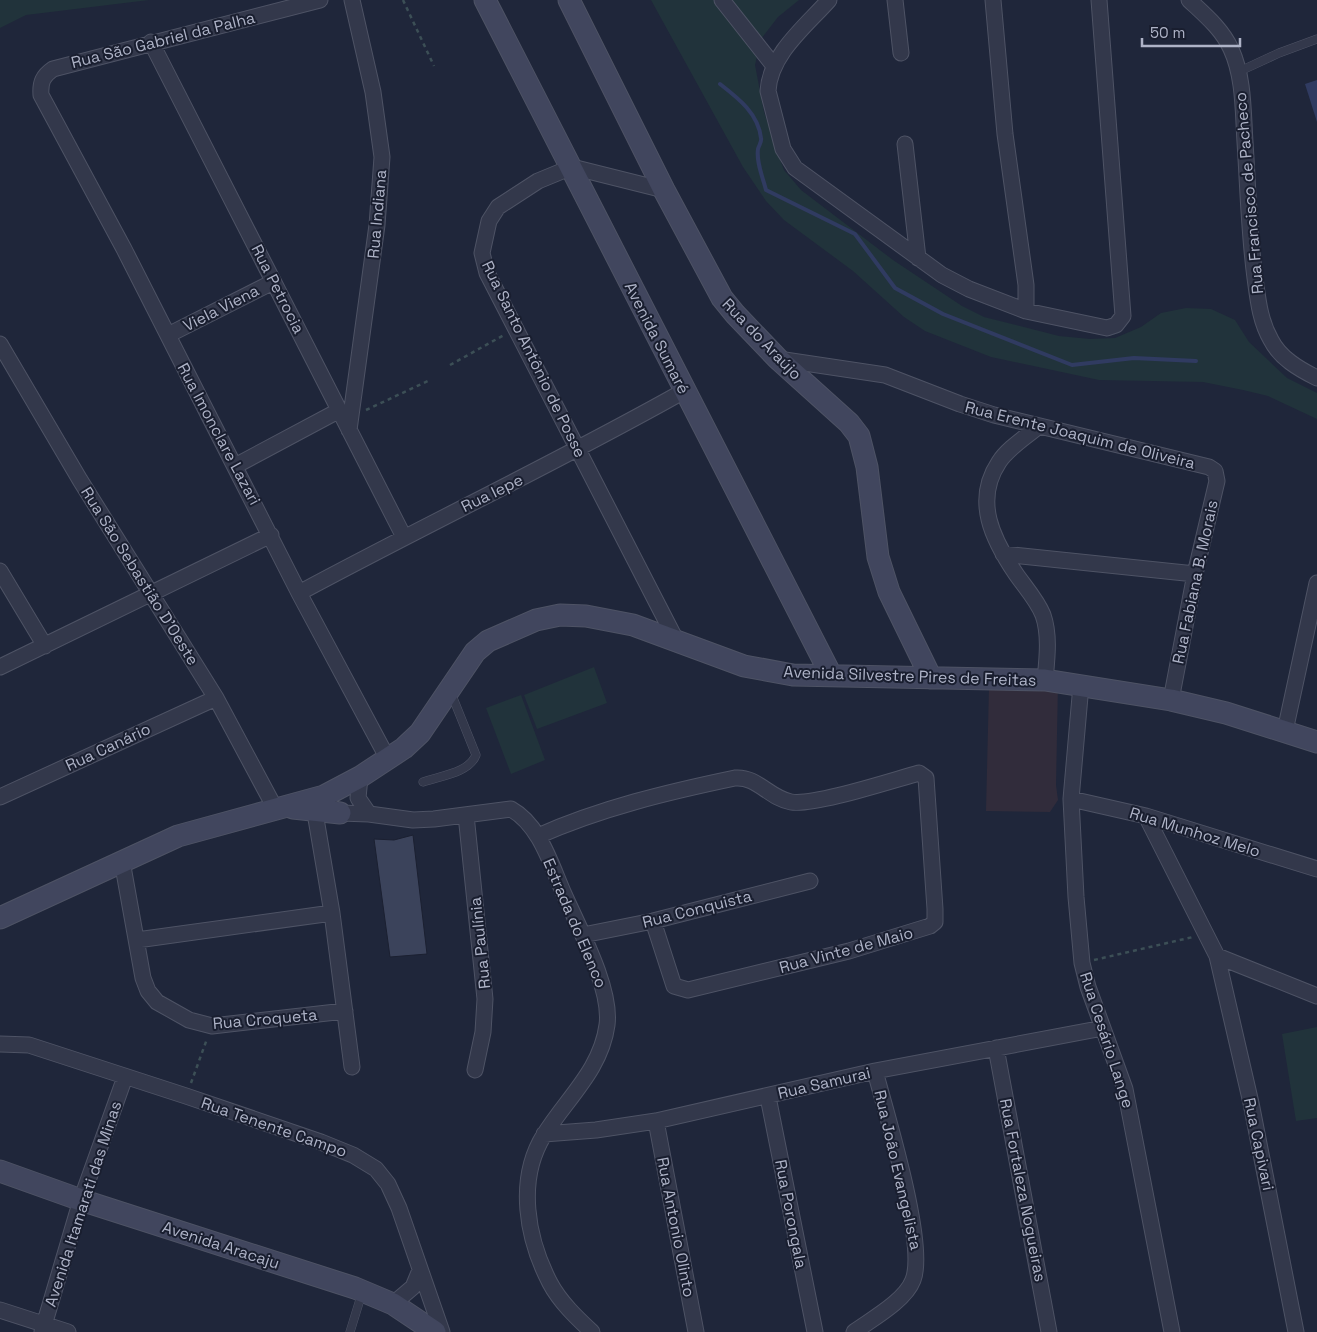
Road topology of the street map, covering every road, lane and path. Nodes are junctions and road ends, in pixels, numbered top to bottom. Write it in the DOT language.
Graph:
graph roads {
  1 [pos="320,0"];
  2 [pos="352,0"];
  3 [pos="402,0"];
  4 [pos="485,0"];
  5 [pos="568,0"];
  6 [pos="722,0"];
  7 [pos="829,0"];
  8 [pos="895,0"];
  9 [pos="993,0"];
  10 [pos="1099,0"];
  11 [pos="1189,0"];
  12 [pos="1317,39"];
  13 [pos="151,42"];
  14 [pos="901,54"];
  15 [pos="434,66"];
  16 [pos="774,66"];
  17 [pos="1238,72"];
  18 [pos="49,110"];
  19 [pos="905,144"];
  20 [pos="572,167"];
  21 [pos="664,190"];
  22 [pos="918,258"];
  23 [pos="273,282"];
  24 [pos="1026,311"];
  25 [pos="516,328"];
  26 [pos="168,336"];
  27 [pos="0,344"];
  28 [pos="778,359"];
  29 [pos="450,365"];
  30 [pos="1317,378"];
  31 [pos="430,380"];
  32 [pos="684,391"];
  33 [pos="346,419"];
  34 [pos="1039,426"];
  35 [pos="578,450"];
  36 [pos="236,466"];
  37 [pos="1209,468"];
  38 [pos="271,535"];
  39 [pos="404,537"];
  40 [pos="1003,554"];
  41 [pos="0,571"];
  42 [pos="1195,574"];
  43 [pos="1317,583"];
  44 [pos="299,593"];
  45 [pos="153,594"];
  46 [pos="677,642"];
  47 [pos="44,646"];
  48 [pos="0,667"];
  49 [pos="832,675"];
  50 [pos="931,678"];
  51 [pos="1045,680"];
  52 [pos="1081,684"];
  53 [pos="450,691"];
  54 [pos="216,698"];
  55 [pos="1171,700"];
  56 [pos="1285,731"];
  57 [pos="1317,742"];
  58 [pos="388,759"];
  59 [pos="360,777"];
  60 [pos="423,782"];
  61 [pos="0,797"];
  62 [pos="1071,799"];
  63 [pos="318,802"];
  64 [pos="282,808"];
  65 [pos="340,813"];
  66 [pos="369,814"];
  67 [pos="466,815"];
  68 [pos="1146,816"];
  69 [pos="538,836"];
  70 [pos="122,862"];
  71 [pos="1317,869"];
  72 [pos="810,881"];
  73 [pos="332,913"];
  74 [pos="0,918"];
  75 [pos="653,920"];
  76 [pos="1204,934"];
  77 [pos="583,935"];
  78 [pos="137,940"];
  79 [pos="1217,956"];
  80 [pos="1082,963"];
  81 [pos="1317,996"];
  82 [pos="345,1011"];
  83 [pos="212,1026"];
  84 [pos="1103,1028"];
  85 [pos="0,1044"];
  86 [pos="996,1048"];
  87 [pos="352,1067"];
  88 [pos="475,1070"];
  89 [pos="875,1071"];
  90 [pos="125,1077"];
  91 [pos="186,1096"];
  92 [pos="768,1097"];
  93 [pos="656,1121"];
  94 [pos="544,1134"];
  95 [pos="0,1171"];
  96 [pos="81,1200"];
  97 [pos="420,1270"];
  98 [pos="362,1292"];
  99 [pos="393,1304"];
  100 [pos="0,1310"];
  101 [pos="44,1328"];
  102 [pos="68,1332"];
  103 [pos="350,1332"];
  104 [pos="435,1332"];
  105 [pos="442,1332"];
  106 [pos="592,1332"];
  107 [pos="696,1332"];
  108 [pos="815,1332"];
  109 [pos="854,1332"];
  110 [pos="1049,1332"];
  111 [pos="1172,1332"];
  112 [pos="1296,1332"];
  1 -- 13 [label="street, Rua São Gabriel da Palha"];
  2 -- 33 [label="street, Rua Indiana"];
  3 -- 15 [label="path"];
  4 -- 20 [label="street, Avenida Sumaré"];
  5 -- 21 [label="street, Rua do Araújo"];
  6 -- 16 [label="street"];
  7 -- 16 [label="street"];
  8 -- 14 [label="street"];
  9 -- 24 [label="street"];
  10 -- 24 [label="street"];
  11 -- 17 [label="street, Rua Francisco de Pacheco"];
  12 -- 17 [label="lane"];
  13 -- 18 [label="street, Rua São Gabriel da Palha"];
  13 -- 23 [label="street, Rua Petrocia"];
  16 -- 22 [label="street"];
  17 -- 30 [label="street, Rua Francisco de Pacheco"];
  18 -- 26 [label="street, Rua Imonclare Lazari"];
  19 -- 22 [label="street"];
  20 -- 21 [label="street"];
  20 -- 25 [label="street, Rua Santo Antônio de Posse"];
  20 -- 32 [label="street, Avenida Sumaré"];
  21 -- 28 [label="street, Rua do Araújo"];
  22 -- 24 [label="street"];
  23 -- 26 [label="street, Viela Viena"];
  23 -- 33 [label="street, Rua Petrocia"];
  25 -- 29 [label="path"];
  25 -- 35 [label="street, Rua Santo Antônio de Posse"];
  26 -- 36 [label="street, Rua Imonclare Lazari"];
  27 -- 45 [label="street, Rua São Sebastião D'Oeste"];
  28 -- 34 [label="street, Rua Erente Joaquim de Oliveira"];
  28 -- 50 [label="street, Rua do Araújo"];
  31 -- 33 [label="path"];
  32 -- 35 [label="street, Rua Iepe"];
  32 -- 49 [label="street, Avenida Sumaré"];
  33 -- 36 [label="street"];
  33 -- 39 [label="street, Rua Petrocia"];
  34 -- 37 [label="street, Rua Erente Joaquim de Oliveira"];
  34 -- 40 [label="street"];
  35 -- 39 [label="street, Rua Iepe"];
  35 -- 46 [label="street, Rua Santo Antônio de Posse"];
  36 -- 38 [label="street, Rua Imonclare Lazari"];
  37 -- 42 [label="street, Rua Fabiana B. Morais"];
  38 -- 44 [label="street, Rua Imonclare Lazari"];
  38 -- 45 [label="street"];
  39 -- 44 [label="street, Rua Iepe"];
  40 -- 42 [label="street"];
  40 -- 51 [label="street"];
  41 -- 47 [label="street"];
  42 -- 55 [label="street, Rua Fabiana B. Morais"];
  43 -- 56 [label="street"];
  44 -- 58 [label="street, Rua Imonclare Lazari"];
  45 -- 47 [label="street"];
  45 -- 54 [label="street, Rua São Sebastião D'Oeste"];
  46 -- 49 [label="street, Avenida Silvestre Pires de Freitas"];
  46 -- 53 [label="street, Avenida Silvestre Pires de Freitas"];
  47 -- 48 [label="street"];
  49 -- 50 [label="street, Avenida Silvestre Pires de Freitas"];
  50 -- 51 [label="street, Avenida Silvestre Pires de Freitas"];
  51 -- 52 [label="street, Avenida Silvestre Pires de Freitas"];
  52 -- 55 [label="street, Avenida Silvestre Pires de Freitas"];
  52 -- 62 [label="street, Rua Cesário Lange"];
  53 -- 58 [label="street, Avenida Silvestre Pires de Freitas"];
  53 -- 60 [label="lane"];
  54 -- 61 [label="street, Rua Canário"];
  54 -- 64 [label="street, Rua São Sebastião D'Oeste"];
  55 -- 56 [label="street, Avenida Silvestre Pires de Freitas"];
  56 -- 57 [label="street, Avenida Silvestre Pires de Freitas"];
  58 -- 59 [label="street, Avenida Silvestre Pires de Freitas"];
  59 -- 63 [label="street, Avenida Silvestre Pires de Freitas"];
  59 -- 66 [label="street"];
  62 -- 68 [label="street, Rua Munhoz Melo"];
  62 -- 80 [label="street, Rua Cesário Lange"];
  63 -- 64 [label="street"];
  63 -- 65 [label="street"];
  63 -- 73 [label="street"];
  64 -- 70 [label="street"];
  65 -- 66 [label="street, Estrada do Elenco"];
  66 -- 67 [label="street, Estrada do Elenco"];
  67 -- 69 [label="street, Estrada do Elenco"];
  67 -- 88 [label="street, Rua Paulínia"];
  68 -- 71 [label="street, Rua Munhoz Melo"];
  68 -- 76 [label="street, Rua Capivari"];
  69 -- 75 [label="street, Rua Vinte de Maio"];
  69 -- 77 [label="street, Estrada do Elenco"];
  70 -- 74 [label="street"];
  70 -- 78 [label="street, Rua Croqueta"];
  72 -- 75 [label="street, Rua Conquista"];
  73 -- 78 [label="street"];
  73 -- 82 [label="street"];
  75 -- 77 [label="street, Rua Conquista"];
  76 -- 79 [label="street, Rua Capivari"];
  76 -- 80 [label="path"];
  77 -- 94 [label="street, Estrada do Elenco"];
  78 -- 83 [label="street, Rua Croqueta"];
  79 -- 81 [label="street"];
  79 -- 112 [label="street, Rua Capivari"];
  80 -- 84 [label="street, Rua Cesário Lange"];
  82 -- 83 [label="street, Rua Croqueta"];
  82 -- 87 [label="street"];
  83 -- 91 [label="path"];
  84 -- 86 [label="street, Rua Samurai"];
  84 -- 111 [label="street, Rua Cesário Lange"];
  85 -- 90 [label="street, Rua Tenente Campo"];
  86 -- 89 [label="street, Rua Samurai"];
  86 -- 110 [label="street, Rua Fortaleza Nogueiras"];
  89 -- 92 [label="street, Rua Samurai"];
  89 -- 109 [label="street, Rua João Evangelista"];
  90 -- 91 [label="street, Rua Tenente Campo"];
  90 -- 96 [label="street, Avenida Itamarati das Minas"];
  91 -- 97 [label="street, Rua Tenente Campo"];
  92 -- 93 [label="street, Rua Samurai"];
  92 -- 108 [label="street, Rua Porongala"];
  93 -- 94 [label="street, Rua Samurai"];
  93 -- 107 [label="street, Rua Antonio Olinto"];
  94 -- 106 [label="street, Estrada do Elenco"];
  95 -- 96 [label="street, Avenida Aracaju"];
  96 -- 98 [label="street, Avenida Aracaju"];
  96 -- 101 [label="street, Avenida Itamarati das Minas"];
  97 -- 99 [label="street"];
  97 -- 105 [label="street, Rua Tenente Campo"];
  98 -- 99 [label="street, Avenida Aracaju"];
  98 -- 103 [label="lane"];
  99 -- 104 [label="street, Avenida Aracaju"];
  100 -- 101 [label="street"];
  101 -- 102 [label="street"];
}
